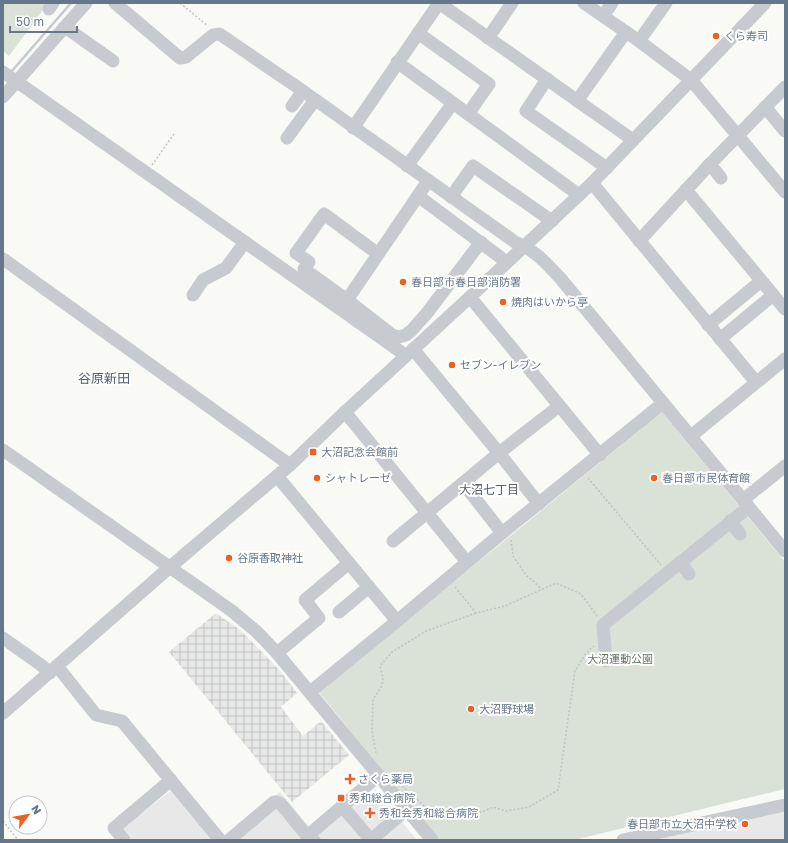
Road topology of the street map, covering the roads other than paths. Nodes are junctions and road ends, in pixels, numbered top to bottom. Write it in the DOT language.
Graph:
graph roads {
  1 [pos="86,3"];
  2 [pos="114,3"];
  3 [pos="439,3"];
  4 [pos="512,3"];
  5 [pos="584,3"];
  6 [pos="612,3"];
  7 [pos="666,3"];
  8 [pos="765,3"];
  9 [pos="603,16"];
  10 [pos="65,27"];
  11 [pos="626,32"];
  12 [pos="418,33"];
  13 [pos="488,38"];
  14 [pos="639,41"];
  15 [pos="113,61"];
  16 [pos="397,62"];
  17 [pos="3,72"];
  18 [pos="547,79"];
  19 [pos="691,80"];
  20 [pos="16,82"];
  21 [pos="785,87"];
  22 [pos="303,91"];
  23 [pos="3,97"];
  24 [pos="315,100"];
  25 [pos="577,101"];
  26 [pos="453,103"];
  27 [pos="292,106"];
  28 [pos="765,107"];
  29 [pos="468,114"];
  30 [pos="353,128"];
  31 [pos="785,131"];
  32 [pos="737,136"];
  33 [pos="287,138"];
  34 [pos="633,140"];
  35 [pos="710,164"];
  36 [pos="407,166"];
  37 [pos="607,168"];
  38 [pos="721,178"];
  39 [pos="428,181"];
  40 [pos="592,183"];
  41 [pos="686,190"];
  42 [pos="785,192"];
  43 [pos="579,195"];
  44 [pos="418,196"];
  45 [pos="451,197"];
  46 [pos="552,221"];
  47 [pos="639,241"];
  48 [pos="245,242"];
  49 [pos="481,242"];
  50 [pos="525,246"];
  51 [pos="378,254"];
  52 [pos="3,259"];
  53 [pos="506,263"];
  54 [pos="762,281"];
  55 [pos="443,293"];
  56 [pos="193,295"];
  57 [pos="773,295"];
  58 [pos="470,297"];
  59 [pos="347,300"];
  60 [pos="457,309"];
  61 [pos="785,309"];
  62 [pos="708,325"];
  63 [pos="412,330"];
  64 [pos="720,339"];
  65 [pos="414,349"];
  66 [pos="785,359"];
  67 [pos="756,382"];
  68 [pos="663,403"];
  69 [pos="558,406"];
  70 [pos="345,412"];
  71 [pos="691,436"];
  72 [pos="3,450"];
  73 [pos="499,453"];
  74 [pos="600,455"];
  75 [pos="290,465"];
  76 [pos="785,466"];
  77 [pos="278,476"];
  78 [pos="463,483"];
  79 [pos="539,504"];
  80 [pos="746,504"];
  81 [pos="427,512"];
  82 [pos="730,521"];
  83 [pos="740,534"];
  84 [pos="504,539"];
  85 [pos="393,541"];
  86 [pos="785,551"];
  87 [pos="467,562"];
  88 [pos="680,562"];
  89 [pos="349,563"];
  90 [pos="170,567"];
  91 [pos="689,574"];
  92 [pos="369,587"];
  93 [pos="339,612"];
  94 [pos="397,621"];
  95 [pos="3,638"];
  96 [pos="277,653"];
  97 [pos="606,661"];
  98 [pos="54,670"];
  99 [pos="310,692"];
  100 [pos="3,713"];
  101 [pos="379,775"];
  102 [pos="171,780"];
  103 [pos="785,805"];
  104 [pos="342,806"];
  105 [pos="407,809"];
  106 [pos="312,838"];
  107 [pos="124,840"];
  108 [pos="220,840"];
  109 [pos="229,840"];
  110 [pos="371,840"];
  111 [pos="432,840"];
  112 [pos="626,840"];
  1 -- 10 [label="street"];
  2 -- 22 [label="street"];
  3 -- 12 [label="street"];
  3 -- 13 [label="street"];
  4 -- 13 [label="street"];
  5 -- 9 [label="street"];
  6 -- 9 [label="street"];
  7 -- 14 [label="street"];
  8 -- 19 [label="street"];
  9 -- 11 [label="street"];
  10 -- 15 [label="street"];
  10 -- 20 [label="street"];
  11 -- 14 [label="street"];
  11 -- 25 [label="street"];
  12 -- 16 [label="street"];
  12 -- 29 [label="street"];
  13 -- 18 [label="street"];
  14 -- 19 [label="street"];
  16 -- 26 [label="street"];
  16 -- 30 [label="street"];
  17 -- 20 [label="street"];
  18 -- 25 [label="street"];
  18 -- 37 [label="street"];
  19 -- 32 [label="street"];
  19 -- 34 [label="street"];
  20 -- 23 [label="street"];
  20 -- 48 [label="street"];
  21 -- 28 [label="street"];
  22 -- 24 [label="street"];
  22 -- 27 [label="street"];
  24 -- 30 [label="street"];
  24 -- 33 [label="street"];
  25 -- 34 [label="street"];
  26 -- 29 [label="street"];
  26 -- 36 [label="street"];
  28 -- 31 [label="street"];
  28 -- 32 [label="street"];
  29 -- 43 [label="street"];
  30 -- 36 [label="street"];
  32 -- 35 [label="street"];
  32 -- 42 [label="street"];
  34 -- 37 [label="street"];
  35 -- 38 [label="street"];
  35 -- 41 [label="street"];
  36 -- 39 [label="street"];
  37 -- 40 [label="street"];
  39 -- 44 [label="street"];
  39 -- 45 [label="street"];
  40 -- 43 [label="street"];
  40 -- 47 [label="street"];
  41 -- 47 [label="street"];
  41 -- 54 [label="street"];
  43 -- 46 [label="street"];
  44 -- 49 [label="street"];
  44 -- 51 [label="street"];
  45 -- 46 [label="street"];
  45 -- 50 [label="street"];
  46 -- 50 [label="street"];
  47 -- 62 [label="street"];
  48 -- 56 [label="street"];
  48 -- 65 [label="street"];
  49 -- 53 [label="street"];
  49 -- 55 [label="street"];
  50 -- 53 [label="street"];
  50 -- 68 [label="street"];
  51 -- 59 [label="street"];
  51 -- 59 [label="street"];
  52 -- 75 [label="street"];
  53 -- 58 [label="street"];
  54 -- 57 [label="street"];
  54 -- 62 [label="street"];
  55 -- 60 [label="street"];
  55 -- 63 [label="street"];
  57 -- 61 [label="street"];
  57 -- 64 [label="street"];
  58 -- 60 [label="street"];
  58 -- 69 [label="street"];
  59 -- 63 [label="street"];
  60 -- 65 [label="street"];
  62 -- 64 [label="street"];
  63 -- 65 [label="street"];
  64 -- 67 [label="street"];
  65 -- 70 [label="street"];
  65 -- 73 [label="street"];
  66 -- 67 [label="street"];
  67 -- 71 [label="street"];
  68 -- 71 [label="street"];
  68 -- 74 [label="street"];
  69 -- 73 [label="street"];
  69 -- 74 [label="street"];
  70 -- 75 [label="street"];
  70 -- 81 [label="street"];
  71 -- 80 [label="street"];
  72 -- 90 [label="street"];
  73 -- 78 [label="street"];
  73 -- 79 [label="street"];
  74 -- 79 [label="street"];
  75 -- 77 [label="street"];
  76 -- 80 [label="street"];
  77 -- 89 [label="street"];
  77 -- 90 [label="street"];
  78 -- 81 [label="street"];
  78 -- 84 [label="street"];
  79 -- 84 [label="street"];
  80 -- 82 [label="street"];
  80 -- 86 [label="street"];
  81 -- 85 [label="street"];
  81 -- 87 [label="street"];
  82 -- 83 [label="street"];
  82 -- 88 [label="street"];
  84 -- 87 [label="street"];
  87 -- 94 [label="street"];
  88 -- 91 [label="street"];
  88 -- 97 [label="street"];
  89 -- 92 [label="street"];
  89 -- 96 [label="street"];
  90 -- 96 [label="street"];
  90 -- 98 [label="street"];
  92 -- 93 [label="street"];
  92 -- 94 [label="street"];
  94 -- 99 [label="street"];
  95 -- 98 [label="street"];
  96 -- 99 [label="street"];
  98 -- 100 [label="street"];
  98 -- 102 [label="street"];
  99 -- 101 [label="street"];
  101 -- 104 [label="street"];
  101 -- 105 [label="street"];
  102 -- 107 [label="street"];
  102 -- 108 [label="street"];
  103 -- 112 [label="street"];
  104 -- 106 [label="street"];
  104 -- 110 [label="street"];
  105 -- 110 [label="street"];
  105 -- 111 [label="street"];
  106 -- 109 [label="street"];
}
